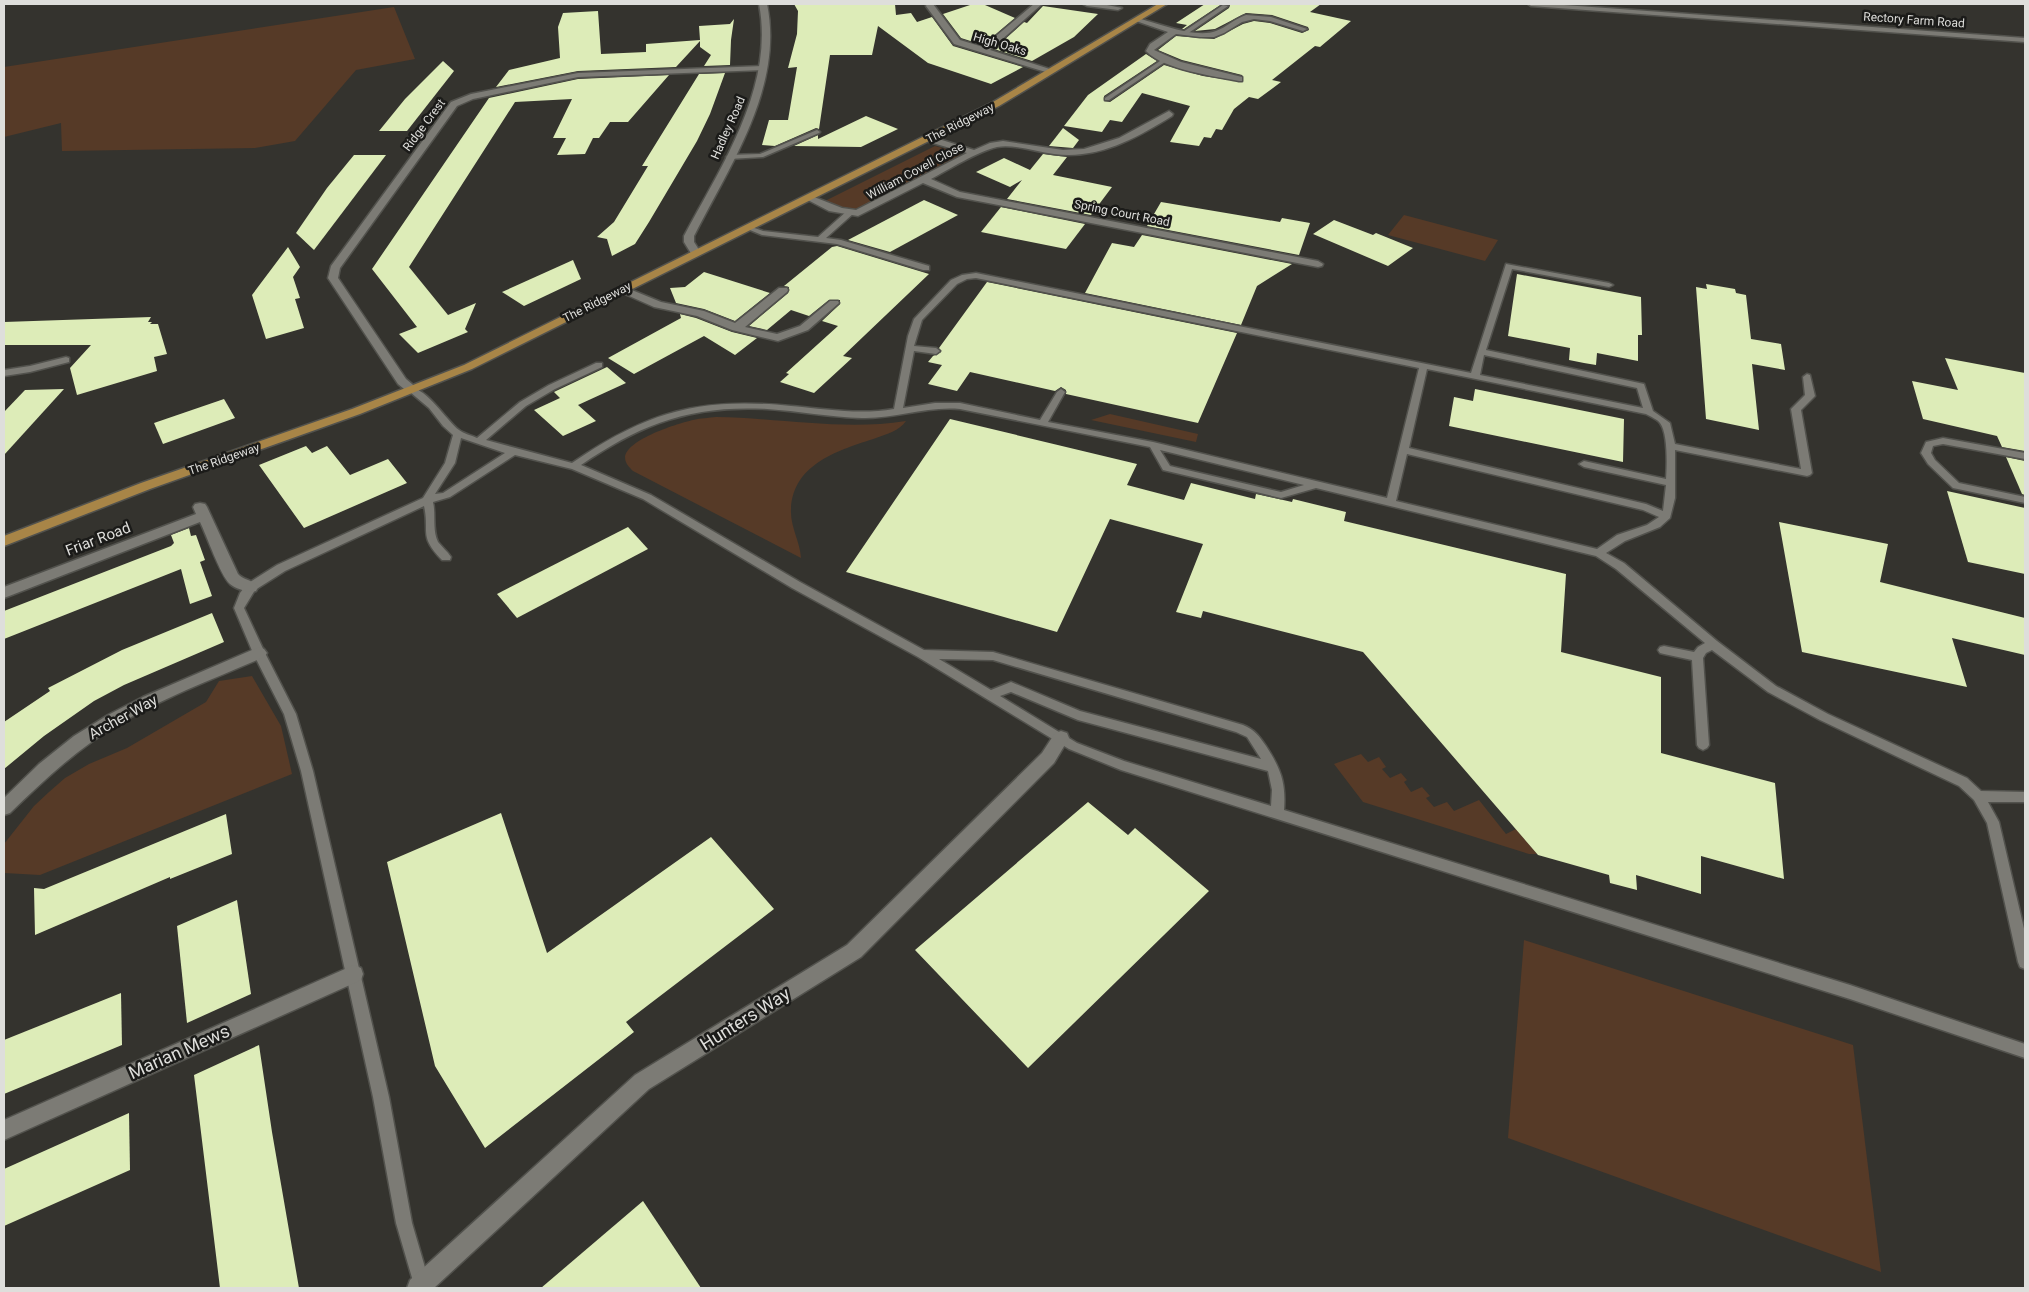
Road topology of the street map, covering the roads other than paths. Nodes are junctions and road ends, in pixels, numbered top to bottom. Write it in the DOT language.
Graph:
graph roads {
  1 [pos="763,4"];
  2 [pos="1038,4"];
  3 [pos="1087,4"];
  4 [pos="1162,4"];
  5 [pos="1531,4"];
  6 [pos="930,6"];
  7 [pos="1225,6"];
  8 [pos="1118,8"];
  9 [pos="1137,20"];
  10 [pos="1303,29"];
  11 [pos="1176,30"];
  12 [pos="1185,32"];
  13 [pos="2025,40"];
  14 [pos="984,51"];
  15 [pos="1165,60"];
  16 [pos="763,68"];
  17 [pos="1052,71"];
  18 [pos="1239,79"];
  19 [pos="1108,99"];
  20 [pos="1168,114"];
  21 [pos="817,132"];
  22 [pos="929,139"];
  23 [pos="975,153"];
  24 [pos="730,157"];
  25 [pos="924,180"];
  26 [pos="809,198"];
  27 [pos="850,213"];
  28 [pos="749,228"];
  29 [pos="820,240"];
  30 [pos="696,253"];
  31 [pos="1318,264"];
  32 [pos="926,268"];
  33 [pos="1609,284"];
  34 [pos="622,289"];
  35 [pos="784,290"];
  36 [pos="834,303"];
  37 [pos="736,328"];
  38 [pos="911,348"];
  39 [pos="936,351"];
  40 [pos="1481,352"];
  41 [pos="66,360"];
  42 [pos="599,365"];
  43 [pos="1424,365"];
  44 [pos="4,373"];
  45 [pos="1475,376"];
  46 [pos="1807,377"];
  47 [pos="413,390"];
  48 [pos="1061,392"];
  49 [pos="898,411"];
  50 [pos="1649,412"];
  51 [pos="1043,423"];
  52 [pos="458,434"];
  53 [pos="478,442"];
  54 [pos="1152,444"];
  55 [pos="1672,446"];
  56 [pos="1403,450"];
  57 [pos="514,452"];
  58 [pos="2025,456"];
  59 [pos="1584,464"];
  60 [pos="574,466"];
  61 [pos="1670,483"];
  62 [pos="1318,484"];
  63 [pos="427,500"];
  64 [pos="2025,500"];
  65 [pos="1391,501"];
  66 [pos="1666,516"];
  67 [pos="4,541"];
  68 [pos="1599,553"];
  69 [pos="446,557"];
  70 [pos="251,586"];
  71 [pos="4,593"];
  72 [pos="1713,644"];
  73 [pos="1664,650"];
  74 [pos="259,653"];
  75 [pos="922,654"];
  76 [pos="1697,657"];
  77 [pos="990,695"];
  78 [pos="1061,738"];
  79 [pos="1703,745"];
  80 [pos="1273,767"];
  81 [pos="1978,796"];
  82 [pos="2025,797"];
  83 [pos="4,808"];
  84 [pos="1277,814"];
  85 [pos="2025,962"];
  86 [pos="354,974"];
  87 [pos="2025,1051"];
  88 [pos="4,1130"];
  89 [pos="421,1287"];
  1 -- 16 [label="street, Hadley Road"];
  2 -- 14 [label="street"];
  3 -- 8 [label="street"];
  4 -- 9 [label="main road, The Ridgeway"];
  5 -- 13 [label="lane, Rectory Farm Road"];
  6 -- 14 [label="street, High Oaks"];
  7 -- 12 [label="lane"];
  9 -- 11 [label="street"];
  9 -- 17 [label="main road, The Ridgeway"];
  10 -- 12 [label="street"];
  11 -- 12 [label="street"];
  11 -- 15 [label="street"];
  14 -- 17 [label="street, High Oaks"];
  15 -- 18 [label="street"];
  15 -- 19 [label="lane"];
  16 -- 24 [label="street, Hadley Road"];
  16 -- 47 [label="street, Ridge Crest"];
  17 -- 22 [label="main road, The Ridgeway"];
  20 -- 23 [label="street, William Covell Close"];
  21 -- 24 [label="lane"];
  22 -- 23 [label="street, William Covell Close"];
  22 -- 26 [label="main road, The Ridgeway"];
  23 -- 25 [label="street, William Covell Close"];
  24 -- 30 [label="street, Hadley Road"];
  25 -- 27 [label="street, William Covell Close"];
  25 -- 31 [label="street, Spring Court Road"];
  26 -- 27 [label="street"];
  26 -- 28 [label="main road, The Ridgeway"];
  27 -- 29 [label="lane"];
  28 -- 29 [label="lane"];
  28 -- 30 [label="main road, The Ridgeway"];
  29 -- 32 [label="lane"];
  30 -- 34 [label="main road, The Ridgeway"];
  33 -- 40 [label="lane"];
  34 -- 37 [label="street"];
  34 -- 47 [label="main road, The Ridgeway"];
  35 -- 37 [label="street"];
  36 -- 37 [label="street"];
  38 -- 39 [label="lane"];
  38 -- 43 [label="lane"];
  38 -- 49 [label="lane"];
  40 -- 45 [label="lane"];
  40 -- 50 [label="lane"];
  41 -- 44 [label="lane"];
  42 -- 53 [label="lane"];
  43 -- 45 [label="lane"];
  43 -- 56 [label="lane"];
  45 -- 50 [label="lane"];
  46 -- 55 [label="lane"];
  47 -- 52 [label="lane"];
  47 -- 67 [label="main road, The Ridgeway"];
  48 -- 51 [label="lane"];
  49 -- 51 [label="lane"];
  49 -- 60 [label="lane"];
  50 -- 55 [label="lane"];
  51 -- 54 [label="lane"];
  52 -- 53 [label="lane"];
  52 -- 63 [label="lane"];
  53 -- 57 [label="lane"];
  54 -- 62 [label="lane"];
  54 -- 62 [label="lane"];
  55 -- 61 [label="lane"];
  56 -- 65 [label="lane"];
  56 -- 66 [label="lane"];
  57 -- 60 [label="lane"];
  57 -- 63 [label="lane"];
  58 -- 64 [label="lane"];
  59 -- 61 [label="lane"];
  60 -- 75 [label="lane"];
  61 -- 66 [label="lane"];
  62 -- 65 [label="lane"];
  63 -- 69 [label="lane"];
  63 -- 70 [label="lane"];
  65 -- 68 [label="lane"];
  66 -- 68 [label="lane"];
  68 -- 72 [label="lane"];
  70 -- 71 [label="street, Friar Road"];
  70 -- 74 [label="lane"];
  72 -- 76 [label="lane"];
  72 -- 81 [label="lane"];
  73 -- 76 [label="lane"];
  74 -- 83 [label="street, Archer Way"];
  74 -- 86 [label="lane"];
  75 -- 77 [label="lane"];
  75 -- 80 [label="lane"];
  76 -- 79 [label="lane"];
  77 -- 78 [label="lane"];
  77 -- 80 [label="lane"];
  78 -- 84 [label="lane"];
  78 -- 89 [label="street, Hunters Way"];
  80 -- 84 [label="lane"];
  81 -- 82 [label="lane"];
  81 -- 85 [label="lane"];
  84 -- 87 [label="lane"];
  86 -- 88 [label="street, Marian Mews"];
  86 -- 89 [label="lane"];
}
